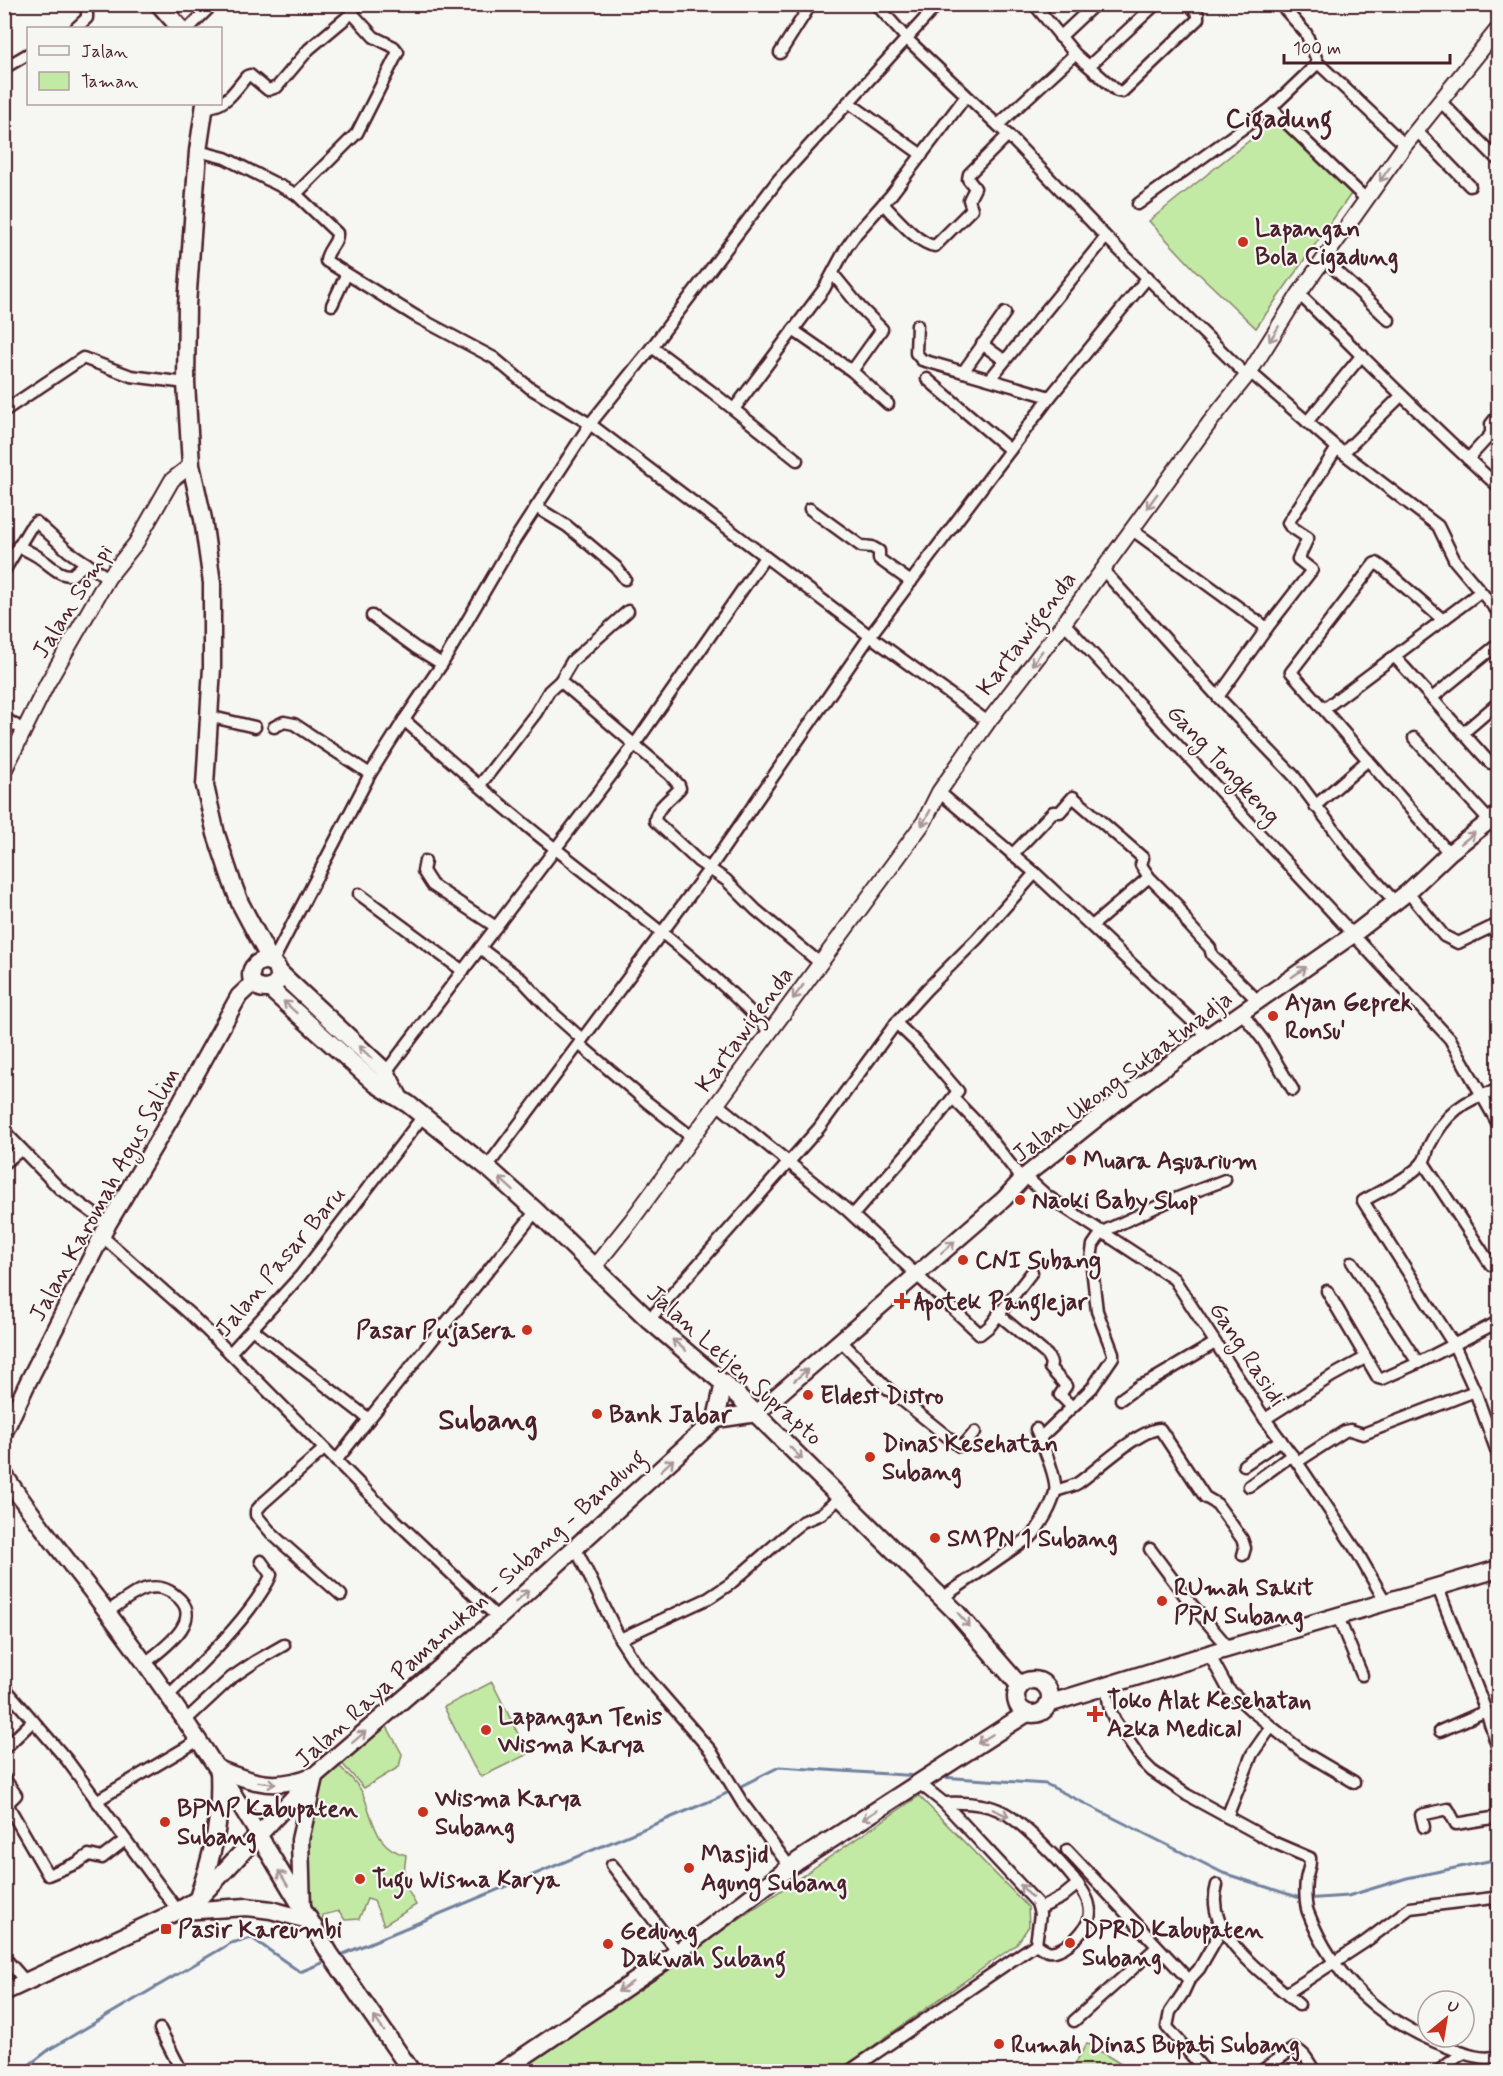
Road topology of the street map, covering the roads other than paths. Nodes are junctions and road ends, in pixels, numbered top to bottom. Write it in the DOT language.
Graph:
graph roads {
  1 [pos="87,4"];
  2 [pos="159,4"];
  3 [pos="213,4"];
  4 [pos="811,4"];
  5 [pos="876,4"];
  6 [pos="938,4"];
  7 [pos="1034,4"];
  8 [pos="1095,4"];
  9 [pos="1156,4"];
  10 [pos="1190,4"];
  11 [pos="1280,4"];
  12 [pos="355,9"];
  13 [pos="77,27"];
  14 [pos="179,27"];
  15 [pos="190,27"];
  16 [pos="1060,37"];
  17 [pos="907,39"];
  18 [pos="1496,39"];
  19 [pos="780,53"];
  20 [pos="4,54"];
  21 [pos="1075,54"];
  22 [pos="27,55"];
  23 [pos="16,61"];
  24 [pos="1318,63"];
  25 [pos="1089,66"];
  26 [pos="4,68"];
  27 [pos="966,96"];
  28 [pos="848,102"];
  29 [pos="1441,102"];
  30 [pos="222,103"];
  31 [pos="205,105"];
  32 [pos="1271,108"];
  33 [pos="998,125"];
  34 [pos="1417,131"];
  35 [pos="1008,135"];
  36 [pos="1405,145"];
  37 [pos="198,151"];
  38 [pos="922,155"];
  39 [pos="1498,160"];
  40 [pos="1470,186"];
  41 [pos="296,194"];
  42 [pos="1367,200"];
  43 [pos="883,204"];
  44 [pos="1138,204"];
  45 [pos="1106,237"];
  46 [pos="1324,259"];
  47 [pos="833,274"];
  48 [pos="346,275"];
  49 [pos="1148,277"];
  50 [pos="1299,294"];
  51 [pos="332,305"];
  52 [pos="1005,313"];
  53 [pos="1389,320"];
  54 [pos="917,325"];
  55 [pos="793,330"];
  56 [pos="982,344"];
  57 [pos="652,347"];
  58 [pos="1362,355"];
  59 [pos="1004,360"];
  60 [pos="852,371"];
  61 [pos="963,372"];
  62 [pos="1249,374"];
  63 [pos="927,379"];
  64 [pos="990,379"];
  65 [pos="186,383"];
  66 [pos="1401,396"];
  67 [pos="1050,397"];
  68 [pos="888,404"];
  69 [pos="5,410"];
  70 [pos="734,410"];
  71 [pos="1498,416"];
  72 [pos="1307,422"];
  73 [pos="590,424"];
  74 [pos="1010,450"];
  75 [pos="1340,450"];
  76 [pos="1468,459"];
  77 [pos="797,460"];
  78 [pos="182,472"];
  79 [pos="1498,486"];
  80 [pos="536,507"];
  81 [pos="810,509"];
  82 [pos="1131,529"];
  83 [pos="18,546"];
  84 [pos="765,557"];
  85 [pos="86,563"];
  86 [pos="1102,569"];
  87 [pos="4,571"];
  88 [pos="108,578"];
  89 [pos="625,579"];
  90 [pos="911,582"];
  91 [pos="1480,591"];
  92 [pos="628,611"];
  93 [pos="1498,612"];
  94 [pos="372,616"];
  95 [pos="1443,620"];
  96 [pos="1064,622"];
  97 [pos="1267,628"];
  98 [pos="870,636"];
  99 [pos="1498,644"];
  100 [pos="1395,657"];
  101 [pos="442,664"];
  102 [pos="560,681"];
  103 [pos="1218,697"];
  104 [pos="1432,698"];
  105 [pos="1498,703"];
  106 [pos="1324,709"];
  107 [pos="208,716"];
  108 [pos="4,718"];
  109 [pos="404,720"];
  110 [pos="988,722"];
  111 [pos="255,727"];
  112 [pos="274,727"];
  113 [pos="25,731"];
  114 [pos="1463,733"];
  115 [pos="1414,738"];
  116 [pos="635,744"];
  117 [pos="1368,760"];
  118 [pos="1498,763"];
  119 [pos="4,771"];
  120 [pos="370,774"];
  121 [pos="480,785"];
  122 [pos="939,792"];
  123 [pos="1315,806"];
  124 [pos="1494,817"];
  125 [pos="555,849"];
  126 [pos="1449,853"];
  127 [pos="1012,855"];
  128 [pos="425,861"];
  129 [pos="710,868"];
  130 [pos="1035,873"];
  131 [pos="1149,877"];
  132 [pos="1408,892"];
  133 [pos="359,894"];
  134 [pos="1395,902"];
  135 [pos="249,919"];
  136 [pos="1498,924"];
  137 [pos="1092,926"];
  138 [pos="496,927"];
  139 [pos="663,933"];
  140 [pos="1354,934"];
  141 [pos="480,948"];
  142 [pos="820,963"];
  143 [pos="276,968"];
  144 [pos="463,970"];
  145 [pos="258,980"];
  146 [pos="1258,1001"];
  147 [pos="1242,1013"];
  148 [pos="896,1023"];
  149 [pos="769,1031"];
  150 [pos="1208,1036"];
  151 [pos="580,1042"];
  152 [pos="381,1078"];
  153 [pos="1293,1090"];
  154 [pos="1498,1090"];
  155 [pos="1483,1094"];
  156 [pos="953,1098"];
  157 [pos="717,1104"];
  158 [pos="423,1116"];
  159 [pos="1498,1124"];
  160 [pos="4,1131"];
  161 [pos="693,1138"];
  162 [pos="21,1150"];
  163 [pos="789,1162"];
  164 [pos="1423,1162"];
  165 [pos="4,1164"];
  166 [pos="487,1167"];
  167 [pos="1024,1177"];
  168 [pos="1225,1180"];
  169 [pos="536,1211"];
  170 [pos="853,1215"];
  171 [pos="105,1231"];
  172 [pos="1102,1232"];
  173 [pos="1352,1262"];
  174 [pos="594,1267"];
  175 [pos="1498,1267"];
  176 [pos="1032,1272"];
  177 [pos="916,1275"];
  178 [pos="1327,1291"];
  179 [pos="998,1314"];
  180 [pos="649,1320"];
  181 [pos="1498,1322"];
  182 [pos="252,1329"];
  183 [pos="841,1341"];
  184 [pos="1215,1343"];
  185 [pos="1454,1345"];
  186 [pos="230,1353"];
  187 [pos="1365,1358"];
  188 [pos="1418,1362"];
  189 [pos="724,1383"];
  190 [pos="1474,1391"];
  191 [pos="1121,1399"];
  192 [pos="1072,1407"];
  193 [pos="757,1413"];
  194 [pos="369,1419"];
  195 [pos="716,1419"];
  196 [pos="1265,1419"];
  197 [pos="975,1432"];
  198 [pos="4,1433"];
  199 [pos="1281,1440"];
  200 [pos="324,1449"];
  201 [pos="1498,1455"];
  202 [pos="1294,1459"];
  203 [pos="336,1461"];
  204 [pos="1244,1465"];
  205 [pos="4,1474"];
  206 [pos="1249,1486"];
  207 [pos="1056,1491"];
  208 [pos="841,1497"];
  209 [pos="575,1547"];
  210 [pos="1150,1549"];
  211 [pos="1243,1555"];
  212 [pos="261,1561"];
  213 [pos="1498,1569"];
  214 [pos="1438,1588"];
  215 [pos="341,1594"];
  216 [pos="942,1598"];
  217 [pos="1386,1604"];
  218 [pos="107,1612"];
  219 [pos="1338,1617"];
  220 [pos="498,1618"];
  221 [pos="620,1639"];
  222 [pos="284,1645"];
  223 [pos="1229,1648"];
  224 [pos="1209,1654"];
  225 [pos="144,1664"];
  226 [pos="1362,1674"];
  227 [pos="1020,1686"];
  228 [pos="1107,1686"];
  229 [pos="4,1687"];
  230 [pos="168,1696"];
  231 [pos="1048,1704"];
  232 [pos="1486,1712"];
  233 [pos="1027,1713"];
  234 [pos="33,1721"];
  235 [pos="185,1721"];
  236 [pos="1271,1727"];
  237 [pos="1440,1731"];
  238 [pos="198,1740"];
  239 [pos="4,1749"];
  240 [pos="1498,1749"];
  241 [pos="219,1769"];
  242 [pos="315,1775"];
  243 [pos="4,1778"];
  244 [pos="1354,1782"];
  245 [pos="919,1783"];
  246 [pos="96,1801"];
  247 [pos="944,1803"];
  248 [pos="1227,1817"];
  249 [pos="1498,1817"];
  250 [pos="1424,1827"];
  251 [pos="259,1836"];
  252 [pos="125,1840"];
  253 [pos="1067,1850"];
  254 [pos="612,1865"];
  255 [pos="789,1867"];
  256 [pos="1078,1884"];
  257 [pos="1217,1885"];
  258 [pos="198,1899"];
  259 [pos="1498,1908"];
  260 [pos="1039,1909"];
  261 [pos="178,1911"];
  262 [pos="305,1915"];
  263 [pos="1222,1929"];
  264 [pos="1036,1944"];
  265 [pos="1157,1947"];
  266 [pos="678,1952"];
  267 [pos="4,1957"];
  268 [pos="1335,1961"];
  269 [pos="1189,1980"];
  270 [pos="27,1983"];
  271 [pos="4,1992"];
  272 [pos="1287,1993"];
  273 [pos="1299,2005"];
  274 [pos="1074,2021"];
  275 [pos="160,2029"];
  276 [pos="1460,2056"];
  277 [pos="1498,2056"];
  278 [pos="182,2072"];
  279 [pos="412,2072"];
  280 [pos="501,2072"];
  281 [pos="848,2072"];
  282 [pos="1206,2072"];
  283 [pos="1260,2072"];
  284 [pos="1315,2072"];
  285 [pos="1437,2072"];
  1 -- 13 [label="street"];
  2 -- 14 [label="main road"];
  3 -- 15 [label="street"];
  4 -- 19 [label="street"];
  5 -- 17 [label="street"];
  6 -- 17 [label="street"];
  7 -- 16 [label="street"];
  8 -- 16 [label="street"];
  9 -- 25 [label="street"];
  10 -- 25 [label="street"];
  11 -- 24 [label="street"];
  12 -- 30 [label="street"];
  12 -- 41 [label="street"];
  16 -- 21 [label="street"];
  17 -- 27 [label="street"];
  17 -- 28 [label="street"];
  18 -- 29 [label="street, Kartawigenda"];
  20 -- 23 [label="street"];
  21 -- 25 [label="street"];
  21 -- 33 [label="street"];
  22 -- 23 [label="street"];
  23 -- 26 [label="street"];
  24 -- 32 [label="street"];
  24 -- 36 [label="street"];
  27 -- 33 [label="street"];
  27 -- 38 [label="street"];
  28 -- 38 [label="street"];
  28 -- 57 [label="street"];
  29 -- 34 [label="street, Kartawigenda"];
  29 -- 39 [label="street"];
  31 -- 37 [label="main road, Jalan Letjen Suprapto"];
  32 -- 42 [label="street"];
  32 -- 44 [label="street"];
  33 -- 35 [label="street"];
  34 -- 36 [label="street, Kartawigenda"];
  34 -- 40 [label="street"];
  35 -- 43 [label="street"];
  35 -- 45 [label="street"];
  36 -- 42 [label="street, Kartawigenda, one-way"];
  37 -- 41 [label="street"];
  37 -- 65 [label="main road, Jalan Letjen Suprapto"];
  38 -- 43 [label="street"];
  41 -- 48 [label="street"];
  42 -- 46 [label="street, Kartawigenda"];
  43 -- 47 [label="street"];
  45 -- 49 [label="street"];
  45 -- 59 [label="street"];
  46 -- 50 [label="street, Kartawigenda"];
  46 -- 53 [label="street"];
  47 -- 55 [label="street"];
  47 -- 60 [label="street"];
  48 -- 51 [label="street"];
  48 -- 73 [label="street"];
  49 -- 62 [label="street"];
  49 -- 67 [label="street"];
  50 -- 58 [label="street"];
  50 -- 62 [label="street, Kartawigenda, one-way"];
  52 -- 56 [label="street"];
  54 -- 61 [label="street"];
  55 -- 60 [label="street"];
  55 -- 70 [label="street"];
  56 -- 59 [label="street"];
  56 -- 61 [label="street"];
  57 -- 70 [label="street"];
  57 -- 73 [label="street"];
  58 -- 66 [label="street"];
  58 -- 72 [label="street"];
  59 -- 64 [label="street"];
  60 -- 68 [label="street"];
  61 -- 64 [label="street"];
  62 -- 72 [label="street"];
  62 -- 82 [label="street, Kartawigenda, one-way"];
  63 -- 74 [label="street"];
  64 -- 67 [label="street"];
  65 -- 69 [label="street"];
  65 -- 78 [label="main road, Jalan Letjen Suprapto"];
  66 -- 75 [label="street"];
  66 -- 76 [label="street"];
  67 -- 74 [label="street"];
  70 -- 77 [label="street"];
  71 -- 76 [label="street"];
  72 -- 75 [label="street"];
  73 -- 80 [label="street"];
  73 -- 84 [label="street"];
  74 -- 90 [label="street"];
  75 -- 91 [label="street"];
  75 -- 97 [label="street"];
  76 -- 79 [label="street"];
  78 -- 88 [label="street, Jalan Sompi"];
  78 -- 107 [label="main road, Jalan Letjen Suprapto"];
  80 -- 89 [label="street"];
  80 -- 101 [label="street"];
  81 -- 90 [label="street"];
  82 -- 86 [label="street, Kartawigenda"];
  82 -- 97 [label="street"];
  83 -- 85 [label="street"];
  83 -- 85 [label="street"];
  83 -- 87 [label="street"];
  84 -- 98 [label="street"];
  84 -- 116 [label="street"];
  85 -- 88 [label="street"];
  86 -- 96 [label="street, Kartawigenda"];
  86 -- 103 [label="street"];
  88 -- 113 [label="street, Jalan Sompi"];
  90 -- 98 [label="street"];
  91 -- 93 [label="street"];
  91 -- 95 [label="street"];
  92 -- 102 [label="street"];
  94 -- 101 [label="street"];
  95 -- 100 [label="street"];
  95 -- 106 [label="street"];
  96 -- 110 [label="street, Kartawigenda, one-way"];
  96 -- 140 [label="street, Gang Tongkeng"];
  97 -- 103 [label="street"];
  98 -- 110 [label="street"];
  98 -- 129 [label="street"];
  99 -- 104 [label="street"];
  100 -- 104 [label="street"];
  100 -- 106 [label="street"];
  101 -- 109 [label="street"];
  102 -- 116 [label="street"];
  102 -- 121 [label="street"];
  103 -- 123 [label="street"];
  104 -- 114 [label="street"];
  105 -- 114 [label="street"];
  106 -- 117 [label="street"];
  107 -- 111 [label="street"];
  107 -- 135 [label="main road, Jalan Letjen Suprapto"];
  108 -- 113 [label="street"];
  109 -- 120 [label="street"];
  109 -- 121 [label="street"];
  110 -- 122 [label="street, Kartawigenda"];
  112 -- 120 [label="street"];
  113 -- 119 [label="street, Jalan Sompi"];
  114 -- 118 [label="street"];
  115 -- 124 [label="street"];
  116 -- 125 [label="street"];
  116 -- 129 [label="street"];
  117 -- 123 [label="street"];
  117 -- 126 [label="street"];
  120 -- 143 [label="street"];
  121 -- 125 [label="street"];
  122 -- 127 [label="street"];
  122 -- 142 [label="street, Kartawigenda, one-way"];
  123 -- 134 [label="street"];
  126 -- 124 [label="main road, Jalan Ukong Sutaatmadja, one-way"];
  125 -- 138 [label="street"];
  125 -- 139 [label="street"];
  126 -- 132 [label="main road, Jalan Ukong Sutaatmadja"];
  127 -- 130 [label="street"];
  127 -- 131 [label="street"];
  128 -- 138 [label="street"];
  129 -- 139 [label="street"];
  129 -- 142 [label="street"];
  130 -- 137 [label="street"];
  130 -- 148 [label="street"];
  131 -- 137 [label="street"];
  131 -- 146 [label="street"];
  132 -- 134 [label="main road, Jalan Ukong Sutaatmadja"];
  132 -- 136 [label="street"];
  133 -- 144 [label="street"];
  134 -- 140 [label="main road, Jalan Ukong Sutaatmadja"];
  135 -- 143 [label="main road, Jalan Letjen Suprapto"];
  135 -- 145 [label="main road"];
  137 -- 150 [label="street"];
  138 -- 141 [label="street"];
  139 -- 149 [label="street"];
  139 -- 151 [label="street"];
  146 -- 140 [label="main road, Jalan Ukong Sutaatmadja, one-way"];
  140 -- 155 [label="street, Gang Tongkeng"];
  141 -- 144 [label="street"];
  141 -- 151 [label="street"];
  142 -- 149 [label="street, Kartawigenda, one-way"];
  143 -- 145 [label="main road"];
  143 -- 145 [label="main road"];
  152 -- 143 [label="main road, Jalan Letjen Suprapto, one-way"];
  144 -- 152 [label="street"];
  152 -- 145 [label="main road, Jalan Letjen Suprapto, one-way"];
  145 -- 171 [label="main road, Jalan Karomah Agus Salim"];
  146 -- 147 [label="main road, Jalan Ukong Sutaatmadja"];
  147 -- 150 [label="main road, Jalan Ukong Sutaatmadja"];
  147 -- 153 [label="street"];
  148 -- 156 [label="street"];
  148 -- 163 [label="street"];
  149 -- 157 [label="street, Kartawigenda"];
  150 -- 167 [label="main road, Jalan Ukong Sutaatmadja"];
  151 -- 161 [label="street"];
  151 -- 166 [label="street"];
  152 -- 158 [label="main road, Jalan Letjen Suprapto"];
  154 -- 155 [label="street"];
  155 -- 159 [label="street, Gang Tongkeng"];
  155 -- 164 [label="street"];
  156 -- 167 [label="street, Gang Rasidi"];
  156 -- 170 [label="street"];
  157 -- 161 [label="street, Kartawigenda"];
  157 -- 163 [label="street"];
  158 -- 166 [label="main road, Jalan Letjen Suprapto"];
  158 -- 182 [label="street, Jalan Pasar Baru"];
  160 -- 162 [label="street, Jalan Pasar Baru"];
  161 -- 174 [label="street, Kartawigenda"];
  162 -- 165 [label="street"];
  162 -- 171 [label="street, Jalan Pasar Baru"];
  163 -- 170 [label="street"];
  163 -- 180 [label="street"];
  164 -- 175 [label="street"];
  164 -- 185 [label="street"];
  169 -- 166 [label="main road, Jalan Letjen Suprapto, one-way"];
  167 -- 172 [label="street, Gang Rasidi"];
  177 -- 167 [label="main road, Jalan Ukong Sutaatmadja, one-way"];
  168 -- 172 [label="street"];
  169 -- 174 [label="main road, Jalan Letjen Suprapto"];
  169 -- 194 [label="street"];
  170 -- 177 [label="street"];
  171 -- 186 [label="street, Jalan Pasar Baru"];
  171 -- 198 [label="main road, Jalan Karomah Agus Salim"];
  172 -- 184 [label="street, Gang Rasidi"];
  172 -- 192 [label="street"];
  173 -- 188 [label="street"];
  174 -- 180 [label="main road, Jalan Letjen Suprapto"];
  176 -- 179 [label="street"];
  177 -- 179 [label="street"];
  177 -- 183 [label="main road, Jalan Ukong Sutaatmadja"];
  178 -- 187 [label="street"];
  179 -- 192 [label="street"];
  189 -- 180 [label="main road, Jalan Letjen Suprapto, one-way"];
  181 -- 185 [label="street"];
  182 -- 186 [label="street, Jalan Pasar Baru"];
  182 -- 194 [label="street"];
  193 -- 183 [label="main road, Jalan Ukong Sutaatmadja, one-way"];
  183 -- 197 [label="street"];
  184 -- 191 [label="street"];
  184 -- 196 [label="street, Gang Rasidi"];
  185 -- 188 [label="street"];
  185 -- 190 [label="street"];
  186 -- 200 [label="street"];
  187 -- 188 [label="street"];
  187 -- 196 [label="street"];
  189 -- 193 [label="main road, Jalan Letjen Suprapto"];
  189 -- 195 [label="main road"];
  190 -- 201 [label="street"];
  190 -- 202 [label="street"];
  192 -- 207 [label="street"];
  193 -- 195 [label="main road"];
  193 -- 208 [label="main road, Jalan Letjen Suprapto, one-way"];
  194 -- 203 [label="street"];
  209 -- 195 [label="main road, Jalan Raya Pamanukan - Subang - Bandung, one-way"];
  196 -- 199 [label="street, Gang Rasidi"];
  199 -- 202 [label="street, Gang Rasidi"];
  199 -- 204 [label="street"];
  200 -- 203 [label="street"];
  200 -- 215 [label="street"];
  202 -- 206 [label="street"];
  202 -- 217 [label="street, Gang Rasidi"];
  203 -- 220 [label="street"];
  205 -- 218 [label="main road"];
  207 -- 211 [label="street"];
  207 -- 216 [label="street"];
  208 -- 216 [label="main road, Jalan Letjen Suprapto"];
  208 -- 221 [label="street"];
  220 -- 209 [label="main road, Jalan Raya Pamanukan - Subang - Bandung, one-way"];
  209 -- 221 [label="street"];
  210 -- 223 [label="street"];
  212 -- 230 [label="street"];
  213 -- 214 [label="main road"];
  214 -- 217 [label="main road"];
  214 -- 232 [label="street"];
  216 -- 227 [label="main road, Jalan Letjen Suprapto, one-way"];
  217 -- 219 [label="main road"];
  218 -- 225 [label="main road"];
  218 -- 225 [label="street"];
  219 -- 223 [label="main road"];
  219 -- 226 [label="street"];
  242 -- 220 [label="main road, Jalan Raya Pamanukan - Subang - Bandung, one-way"];
  221 -- 255 [label="street"];
  222 -- 235 [label="street"];
  223 -- 224 [label="main road"];
  224 -- 228 [label="main road"];
  224 -- 236 [label="street"];
  225 -- 230 [label="main road"];
  227 -- 231 [label="main road"];
  227 -- 233 [label="main road"];
  228 -- 231 [label="main road"];
  228 -- 248 [label="street"];
  229 -- 234 [label="street"];
  230 -- 235 [label="main road"];
  231 -- 233 [label="main road"];
  232 -- 237 [label="street"];
  232 -- 240 [label="street"];
  233 -- 245 [label="main road, one-way"];
  234 -- 239 [label="street"];
  234 -- 246 [label="street"];
  235 -- 238 [label="main road"];
  236 -- 244 [label="street"];
  236 -- 248 [label="street"];
  238 -- 241 [label="main road"];
  238 -- 246 [label="street"];
  241 -- 242 [label="main road, one-way"];
  241 -- 251 [label="main road"];
  241 -- 258 [label="main road"];
  242 -- 251 [label="main road, Jalan Raya Pamanukan - Subang - Bandung"];
  242 -- 262 [label="main road"];
  243 -- 252 [label="street"];
  245 -- 247 [label="street"];
  245 -- 255 [label="main road, one-way"];
  246 -- 252 [label="street"];
  247 -- 256 [label="street, one-way"];
  260 -- 247 [label="street, one-way"];
  248 -- 268 [label="street"];
  249 -- 250 [label="street"];
  251 -- 258 [label="main road, Jalan Raya Pamanukan - Subang - Bandung"];
  262 -- 251 [label="main road, one-way"];
  252 -- 261 [label="street"];
  253 -- 265 [label="street"];
  254 -- 266 [label="street"];
  255 -- 266 [label="main road"];
  256 -- 260 [label="street"];
  256 -- 264 [label="street"];
  257 -- 263 [label="street"];
  258 -- 261 [label="main road, Jalan Raya Pamanukan - Subang - Bandung"];
  259 -- 268 [label="street"];
  260 -- 264 [label="street"];
  261 -- 262 [label="main road"];
  261 -- 270 [label="main road, Jalan Raya Pamanukan - Subang - Bandung"];
  279 -- 262 [label="main road, one-way"];
  263 -- 269 [label="street"];
  263 -- 272 [label="street"];
  264 -- 281 [label="street"];
  265 -- 269 [label="street"];
  265 -- 274 [label="street"];
  266 -- 280 [label="main road, one-way"];
  267 -- 270 [label="street"];
  268 -- 272 [label="street"];
  268 -- 276 [label="street"];
  269 -- 282 [label="street"];
  270 -- 271 [label="main road, Jalan Raya Pamanukan - Subang - Bandung"];
  272 -- 273 [label="street"];
  275 -- 278 [label="street"];
  276 -- 277 [label="street"];
  276 -- 285 [label="street"];
  283 -- 284 [label="street"];
}
